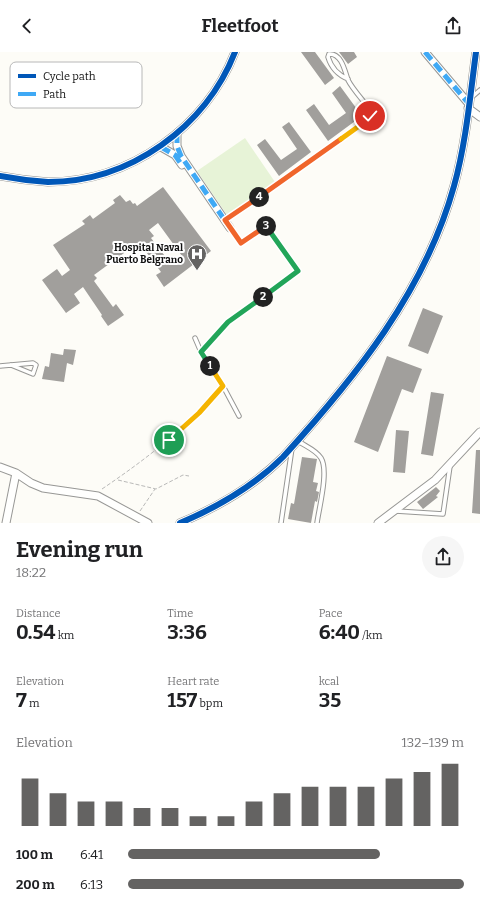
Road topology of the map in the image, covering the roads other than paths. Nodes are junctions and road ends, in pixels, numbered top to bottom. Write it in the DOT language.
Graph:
graph roads {
  1 [pos="234,52"];
  2 [pos="425,52"];
  3 [pos="476,52"];
  4 [pos="348,79"];
  5 [pos="480,90"];
  6 [pos="469,104"];
  7 [pos="480,117"];
  8 [pos="177,133"];
  9 [pos="161,147"];
  10 [pos="0,176"];
  11 [pos="200,183"];
  12 [pos="225,220"];
  13 [pos="230,228"];
  14 [pos="195,338"];
  15 [pos="201,352"];
  16 [pos="11,365"];
  17 [pos="0,366"];
  18 [pos="239,416"];
  19 [pos="480,432"];
  20 [pos="298,441"];
  21 [pos="292,447"];
  22 [pos="450,465"];
  23 [pos="0,467"];
  24 [pos="16,473"];
  25 [pos="394,511"];
  26 [pos="6,523"];
  27 [pos="148,523"];
  28 [pos="180,523"];
  29 [pos="281,523"];
  30 [pos="317,523"];
  31 [pos="378,523"];
  1 -- 8 [label="street"];
  2 -- 6 [label="street"];
  3 -- 6 [label="street"];
  4 -- 4 [label="lane"];
  4 -- 12 [label="lane"];
  5 -- 6 [label="lane"];
  6 -- 7 [label="street"];
  6 -- 20 [label="street"];
  8 -- 9 [label="street"];
  8 -- 11 [label="street"];
  9 -- 10 [label="street"];
  9 -- 11 [label="street"];
  11 -- 12 [label="street"];
  12 -- 13 [label="street"];
  13 -- 15 [label="lane"];
  14 -- 15 [label="lane"];
  15 -- 18 [label="lane"];
  16 -- 16 [label="lane"];
  16 -- 17 [label="lane"];
  19 -- 22 [label="street"];
  20 -- 21 [label="street"];
  20 -- 30 [label="lane"];
  21 -- 28 [label="street"];
  21 -- 29 [label="lane"];
  22 -- 25 [label="street"];
  22 -- 25 [label="lane"];
  23 -- 24 [label="street"];
  24 -- 26 [label="street"];
  24 -- 27 [label="street"];
  25 -- 31 [label="street"];
}
